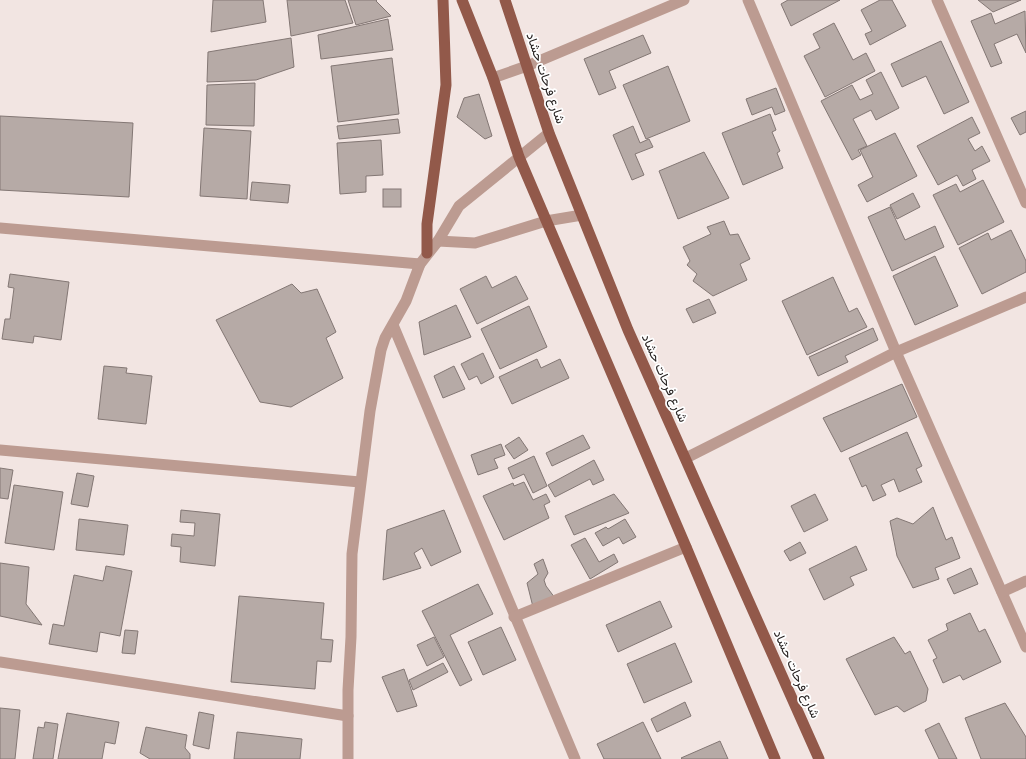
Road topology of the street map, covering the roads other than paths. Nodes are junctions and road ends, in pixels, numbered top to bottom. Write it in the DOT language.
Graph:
graph roads {
  1 [pos="443,0"];
  2 [pos="462,0"];
  3 [pos="505,0"];
  4 [pos="684,0"];
  5 [pos="748,0"];
  6 [pos="937,0"];
  7 [pos="527,66"];
  8 [pos="493,78"];
  9 [pos="550,133"];
  10 [pos="519,157"];
  11 [pos="1026,203"];
  12 [pos="582,215"];
  13 [pos="546,221"];
  14 [pos="0,228"];
  15 [pos="438,241"];
  16 [pos="427,253"];
  17 [pos="420,264"];
  18 [pos="1026,297"];
  19 [pos="393,325"];
  20 [pos="896,352"];
  21 [pos="0,450"];
  22 [pos="686,458"];
  23 [pos="360,482"];
  24 [pos="686,548"];
  25 [pos="1026,581"];
  26 [pos="1002,592"];
  27 [pos="514,617"];
  28 [pos="1026,647"];
  29 [pos="0,662"];
  30 [pos="348,716"];
  31 [pos="348,759"];
  32 [pos="575,759"];
  33 [pos="774,759"];
  34 [pos="819,759"];
  1 -- 16 [label="main road"];
  2 -- 8 [label="main road"];
  3 -- 7 [label="main road, شارع فرحات حشاد"];
  4 -- 7 [label="street"];
  5 -- 20 [label="street"];
  6 -- 11 [label="street"];
  7 -- 8 [label="street"];
  7 -- 9 [label="main road, شارع فرحات حشاد"];
  8 -- 10 [label="main road"];
  9 -- 10 [label="street"];
  9 -- 12 [label="main road, شارع فرحات حشاد"];
  10 -- 13 [label="main road"];
  10 -- 15 [label="street"];
  12 -- 13 [label="street"];
  12 -- 22 [label="main road, شارع فرحات حشاد"];
  13 -- 15 [label="street"];
  13 -- 24 [label="main road"];
  14 -- 17 [label="street"];
  15 -- 16 [label="street"];
  16 -- 17 [label="street"];
  17 -- 19 [label="street"];
  18 -- 20 [label="street"];
  19 -- 23 [label="street"];
  19 -- 27 [label="street"];
  20 -- 22 [label="street"];
  20 -- 26 [label="street"];
  21 -- 23 [label="street"];
  22 -- 34 [label="main road, شارع فرحات حشاد"];
  23 -- 30 [label="street"];
  24 -- 27 [label="street"];
  24 -- 33 [label="main road"];
  25 -- 26 [label="street"];
  26 -- 28 [label="street"];
  27 -- 32 [label="street"];
  29 -- 30 [label="street"];
  30 -- 31 [label="street"];
}
